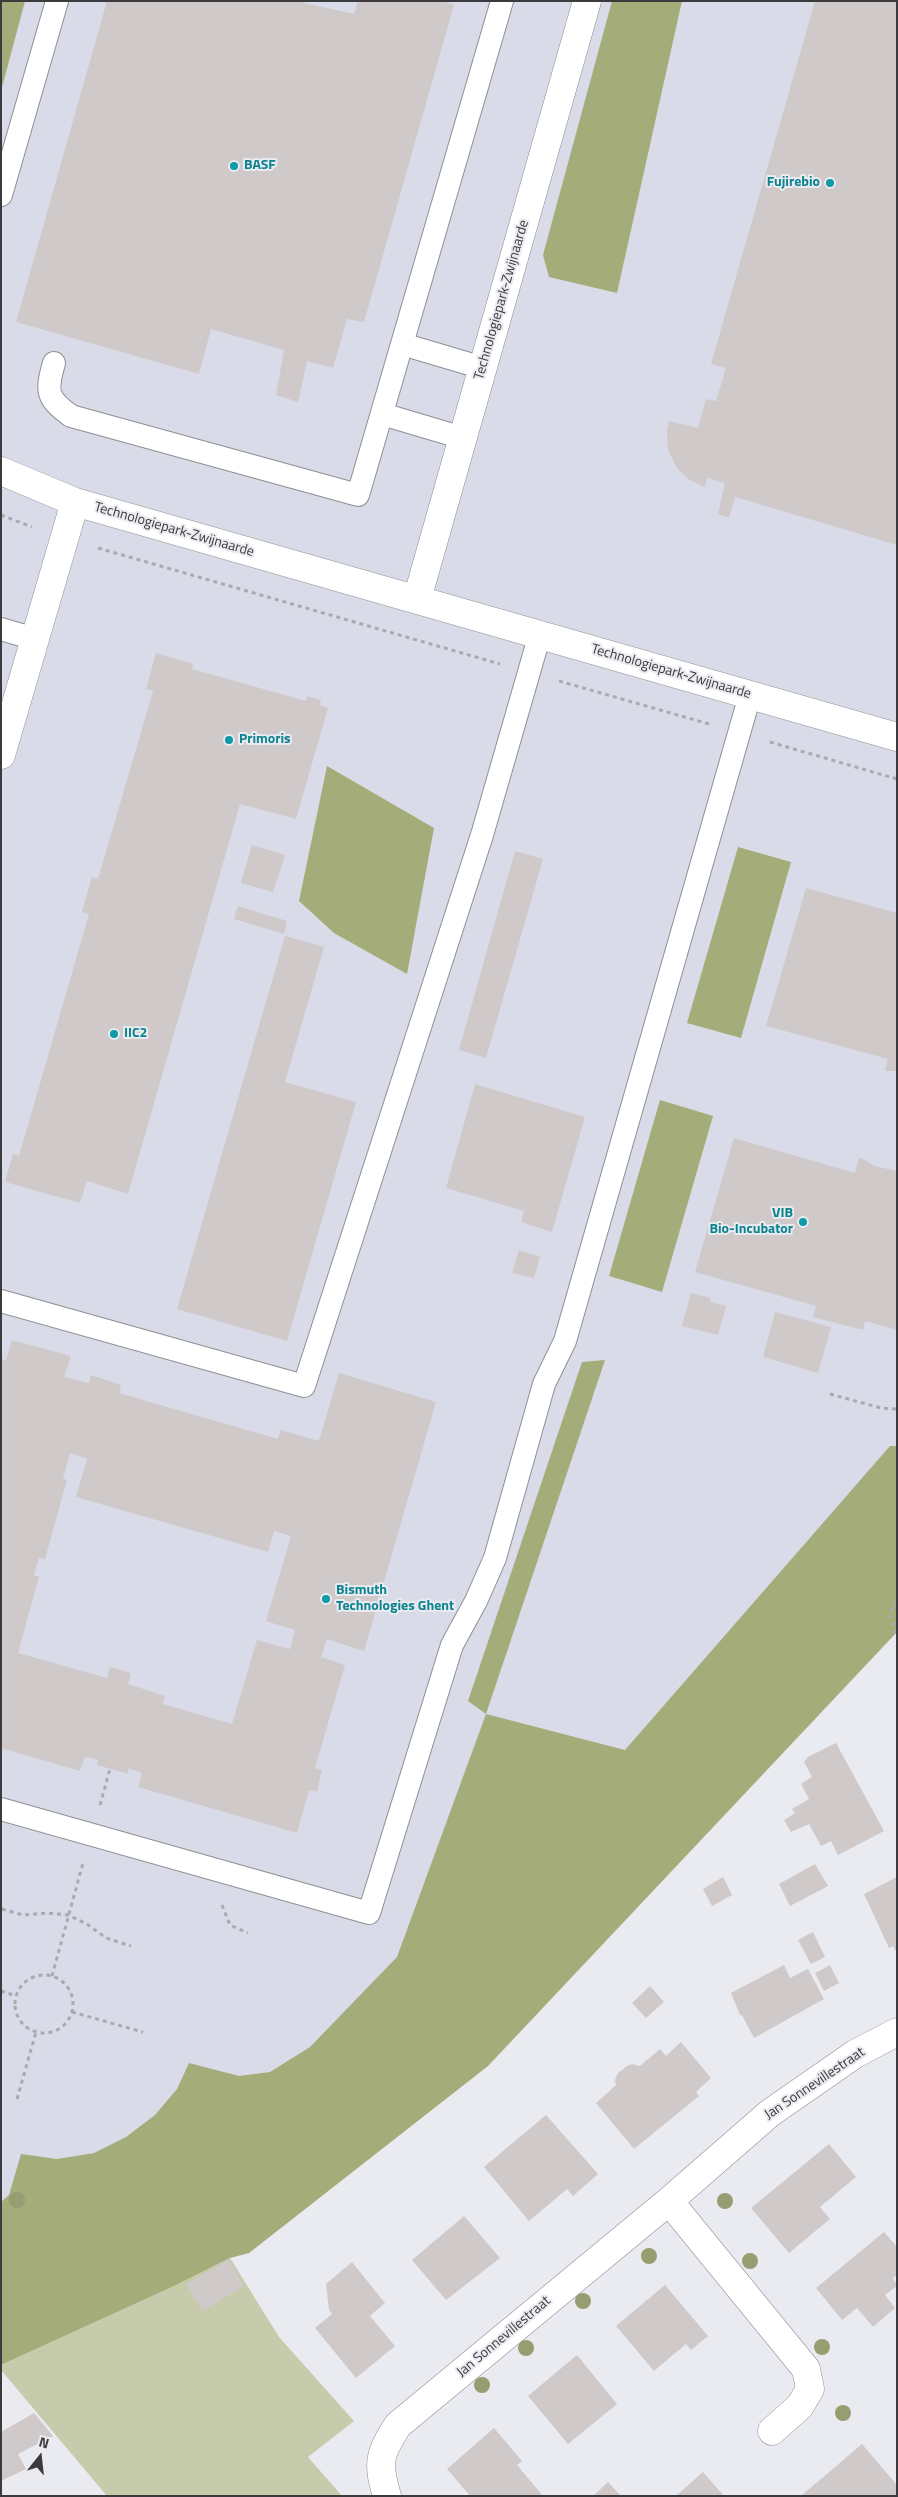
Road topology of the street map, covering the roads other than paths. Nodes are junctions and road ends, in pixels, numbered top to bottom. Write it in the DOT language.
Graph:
graph roads {
  1 [pos="57,1"];
  2 [pos="502,1"];
  3 [pos="587,1"];
  4 [pos="1,195"];
  5 [pos="402,344"];
  6 [pos="54,363"];
  7 [pos="483,368"];
  8 [pos="382,414"];
  9 [pos="463,438"];
  10 [pos="1,471"];
  11 [pos="75,502"];
  12 [pos="417,599"];
  13 [pos="1,629"];
  14 [pos="540,634"];
  15 [pos="35,639"];
  16 [pos="750,695"];
  17 [pos="897,737"];
  18 [pos="1,755"];
  19 [pos="1,1301"];
  20 [pos="1,1809"];
  21 [pos="897,2032"];
  22 [pos="669,2201"];
  23 [pos="772,2431"];
  24 [pos="387,2496"];
  1 -- 4 [label="lane"];
  2 -- 5 [label="lane"];
  3 -- 7 [label="street, Technologiepark-Zwijnaarde"];
  5 -- 7 [label="lane"];
  5 -- 8 [label="lane"];
  6 -- 8 [label="lane"];
  7 -- 9 [label="street, Technologiepark-Zwijnaarde"];
  8 -- 9 [label="lane"];
  9 -- 12 [label="street, Technologiepark-Zwijnaarde"];
  10 -- 11 [label="street, Technologiepark-Zwijnaarde"];
  11 -- 12 [label="street, Technologiepark-Zwijnaarde"];
  11 -- 15 [label="street, Technologiepark-Zwijnaarde"];
  12 -- 14 [label="street, Technologiepark-Zwijnaarde"];
  13 -- 15 [label="lane"];
  14 -- 16 [label="street, Technologiepark-Zwijnaarde"];
  14 -- 19 [label="lane"];
  15 -- 18 [label="street, Technologiepark-Zwijnaarde"];
  16 -- 17 [label="street, Technologiepark-Zwijnaarde"];
  16 -- 20 [label="lane"];
  21 -- 22 [label="street, Jan Sonnevillestraat"];
  22 -- 23 [label="street"];
  22 -- 24 [label="street, Jan Sonnevillestraat"];
}
